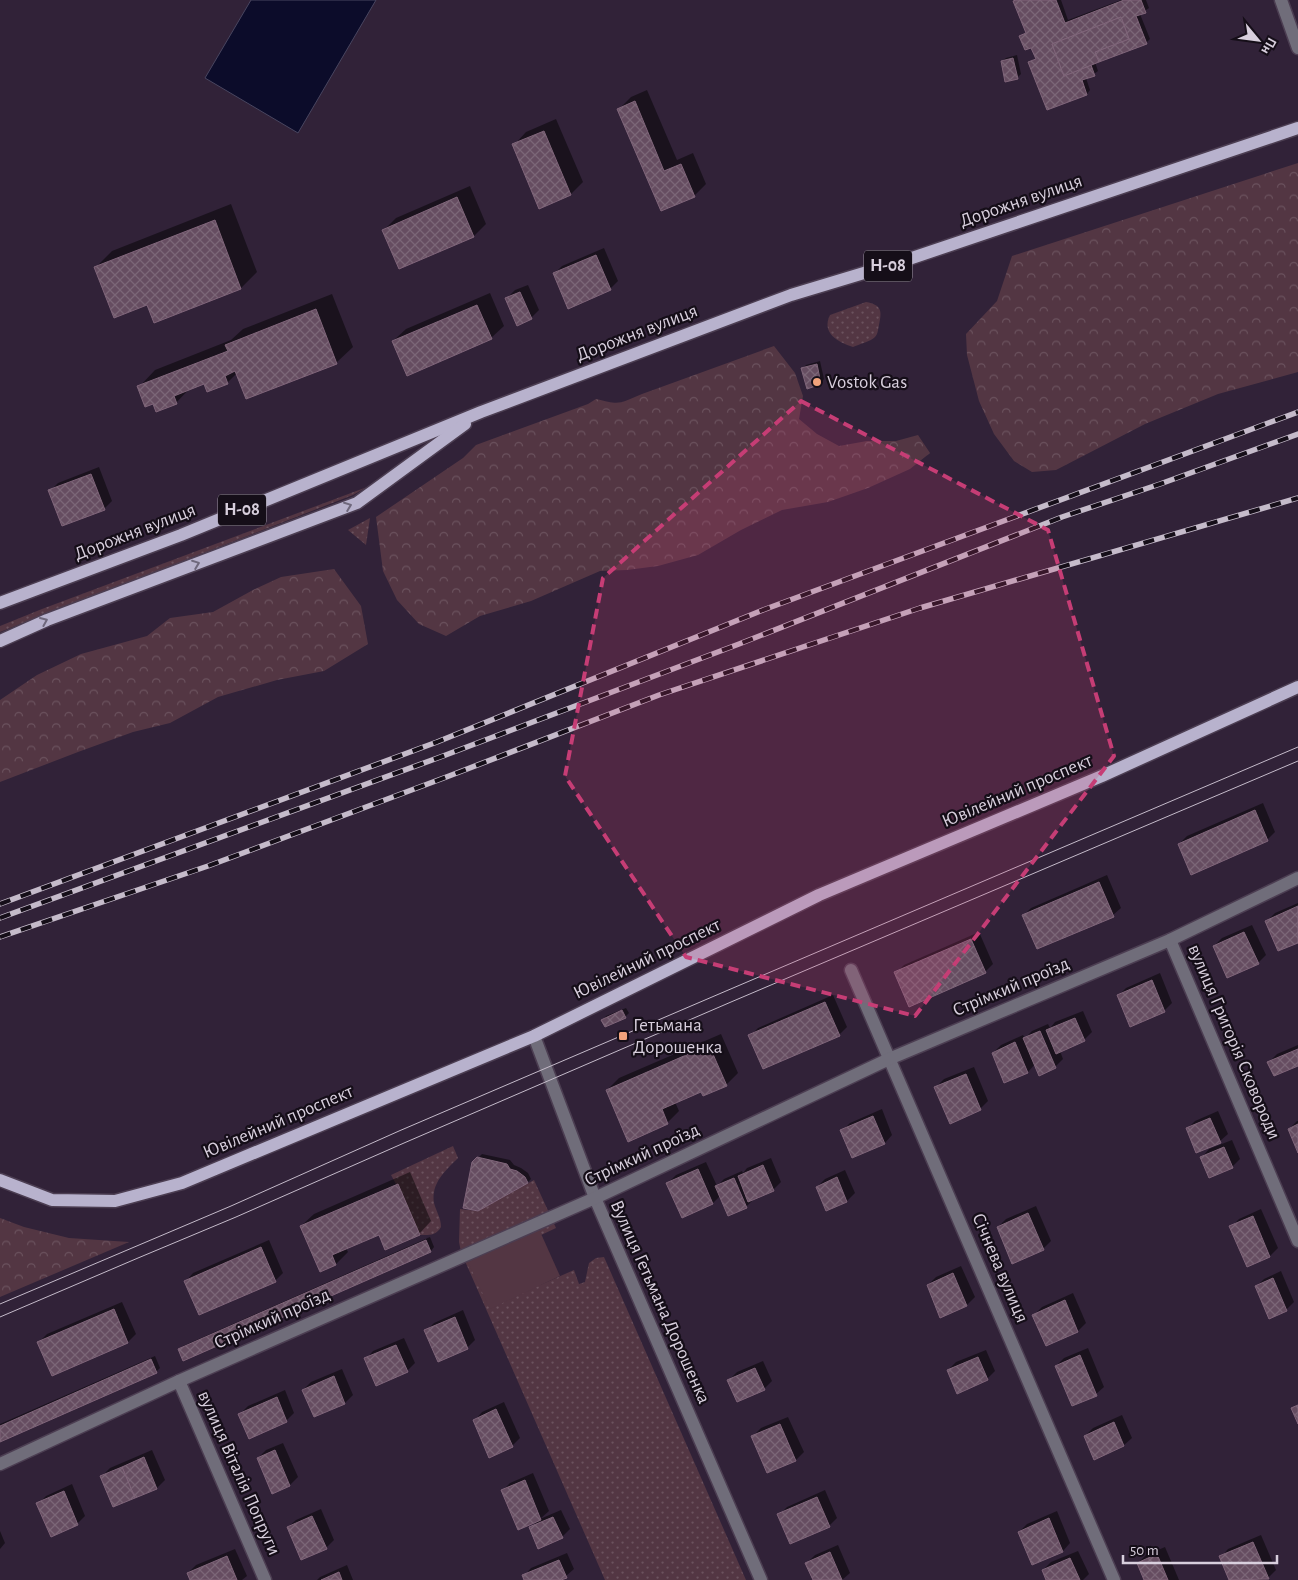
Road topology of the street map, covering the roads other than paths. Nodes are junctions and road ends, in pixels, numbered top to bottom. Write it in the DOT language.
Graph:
graph roads {
  1 [pos="1281,0"];
  2 [pos="1298,48"];
  3 [pos="1298,128"];
  4 [pos="481,412"];
  5 [pos="0,603"];
  6 [pos="0,641"];
  7 [pos="1298,687"];
  8 [pos="1298,878"];
  9 [pos="1170,940"];
  10 [pos="851,970"];
  11 [pos="534,1036"];
  12 [pos="889,1060"];
  13 [pos="0,1180"];
  14 [pos="595,1198"];
  15 [pos="1298,1241"];
  16 [pos="179,1381"];
  17 [pos="0,1464"];
  18 [pos="266,1580"];
  19 [pos="761,1580"];
  20 [pos="1114,1580"];
  1 -- 2 [label="street"];
  3 -- 4 [label="main road, Дорожня вулиця / Н-08"];
  4 -- 5 [label="main road, Дорожня вулиця / Н-08"];
  6 -- 4 [label="main road, one-way"];
  7 -- 11 [label="main road, Ювілейний проспект"];
  8 -- 9 [label="street, Стрімкий проїзд"];
  9 -- 12 [label="street, Стрімкий проїзд"];
  9 -- 15 [label="street, вулиця Григорія Сковороди"];
  10 -- 12 [label="street, Січнева вулиця"];
  11 -- 13 [label="main road, Ювілейний проспект"];
  11 -- 14 [label="street, Вулиця Гетьмана Дорошенка"];
  12 -- 14 [label="street, Стрімкий проїзд"];
  12 -- 20 [label="street, Січнева вулиця"];
  14 -- 16 [label="street, Стрімкий проїзд"];
  14 -- 19 [label="street, Вулиця Гетьмана Дорошенка"];
  16 -- 17 [label="street, Стрімкий проїзд"];
  16 -- 18 [label="street, вулиця Віталія Попруги"];
}
